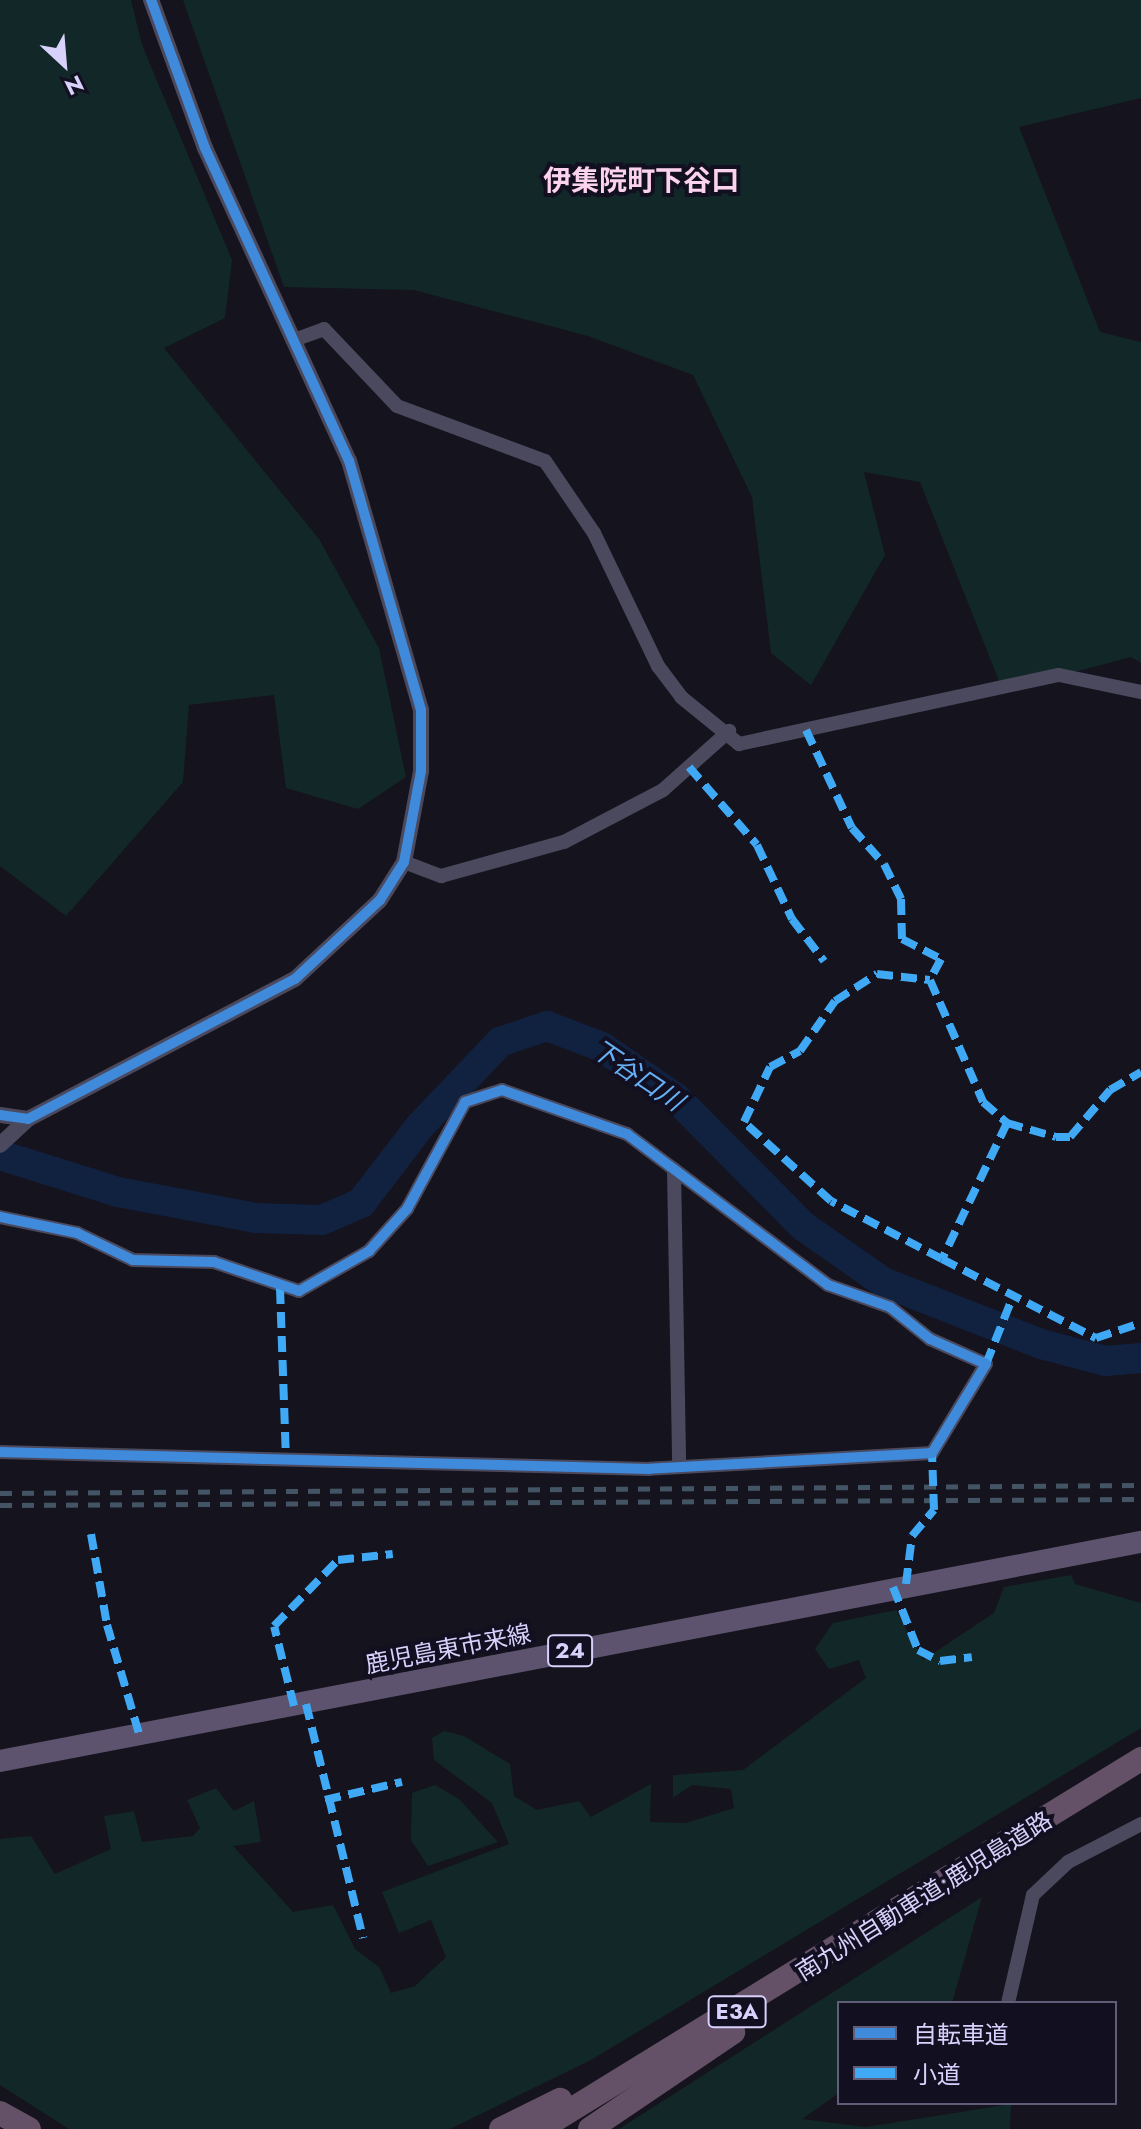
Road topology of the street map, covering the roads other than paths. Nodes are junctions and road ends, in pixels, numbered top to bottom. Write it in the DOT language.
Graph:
graph roads {
  1 [pos="151,0"];
  2 [pos="294,340"];
  3 [pos="1141,692"];
  4 [pos="729,731"];
  5 [pos="404,862"];
  6 [pos="0,1115"];
  7 [pos="28,1119"];
  8 [pos="0,1145"];
  9 [pos="674,1169"];
  10 [pos="0,1217"];
  11 [pos="0,1452"];
  12 [pos="679,1465"];
  13 [pos="1141,1542"];
  14 [pos="1141,1759"];
  15 [pos="0,1761"];
  16 [pos="1141,1824"];
  17 [pos="932,1893"];
  18 [pos="1008,2001"];
  19 [pos="0,2113"];
  20 [pos="29,2129"];
  21 [pos="501,2129"];
  22 [pos="540,2129"];
  23 [pos="590,2129"];
  1 -- 2 [label="street"];
  2 -- 4 [label="street"];
  2 -- 5 [label="street"];
  3 -- 4 [label="street"];
  4 -- 5 [label="street"];
  5 -- 7 [label="street"];
  6 -- 7 [label="street"];
  7 -- 8 [label="street"];
  9 -- 10 [label="street"];
  9 -- 12 [label="street"];
  9 -- 12 [label="street"];
  11 -- 12 [label="street"];
  13 -- 15 [label="main road, 鹿児島東市来線 / 24"];
  14 -- 17 [label="highway, 南九州自動車道;鹿児島道路 / E3A"];
  16 -- 18 [label="street"];
  17 -- 21 [label="highway"];
  17 -- 22 [label="highway, 南九州自動車道;鹿児島道路 / E3A"];
  17 -- 23 [label="highway"];
  19 -- 20 [label="highway"];
}
